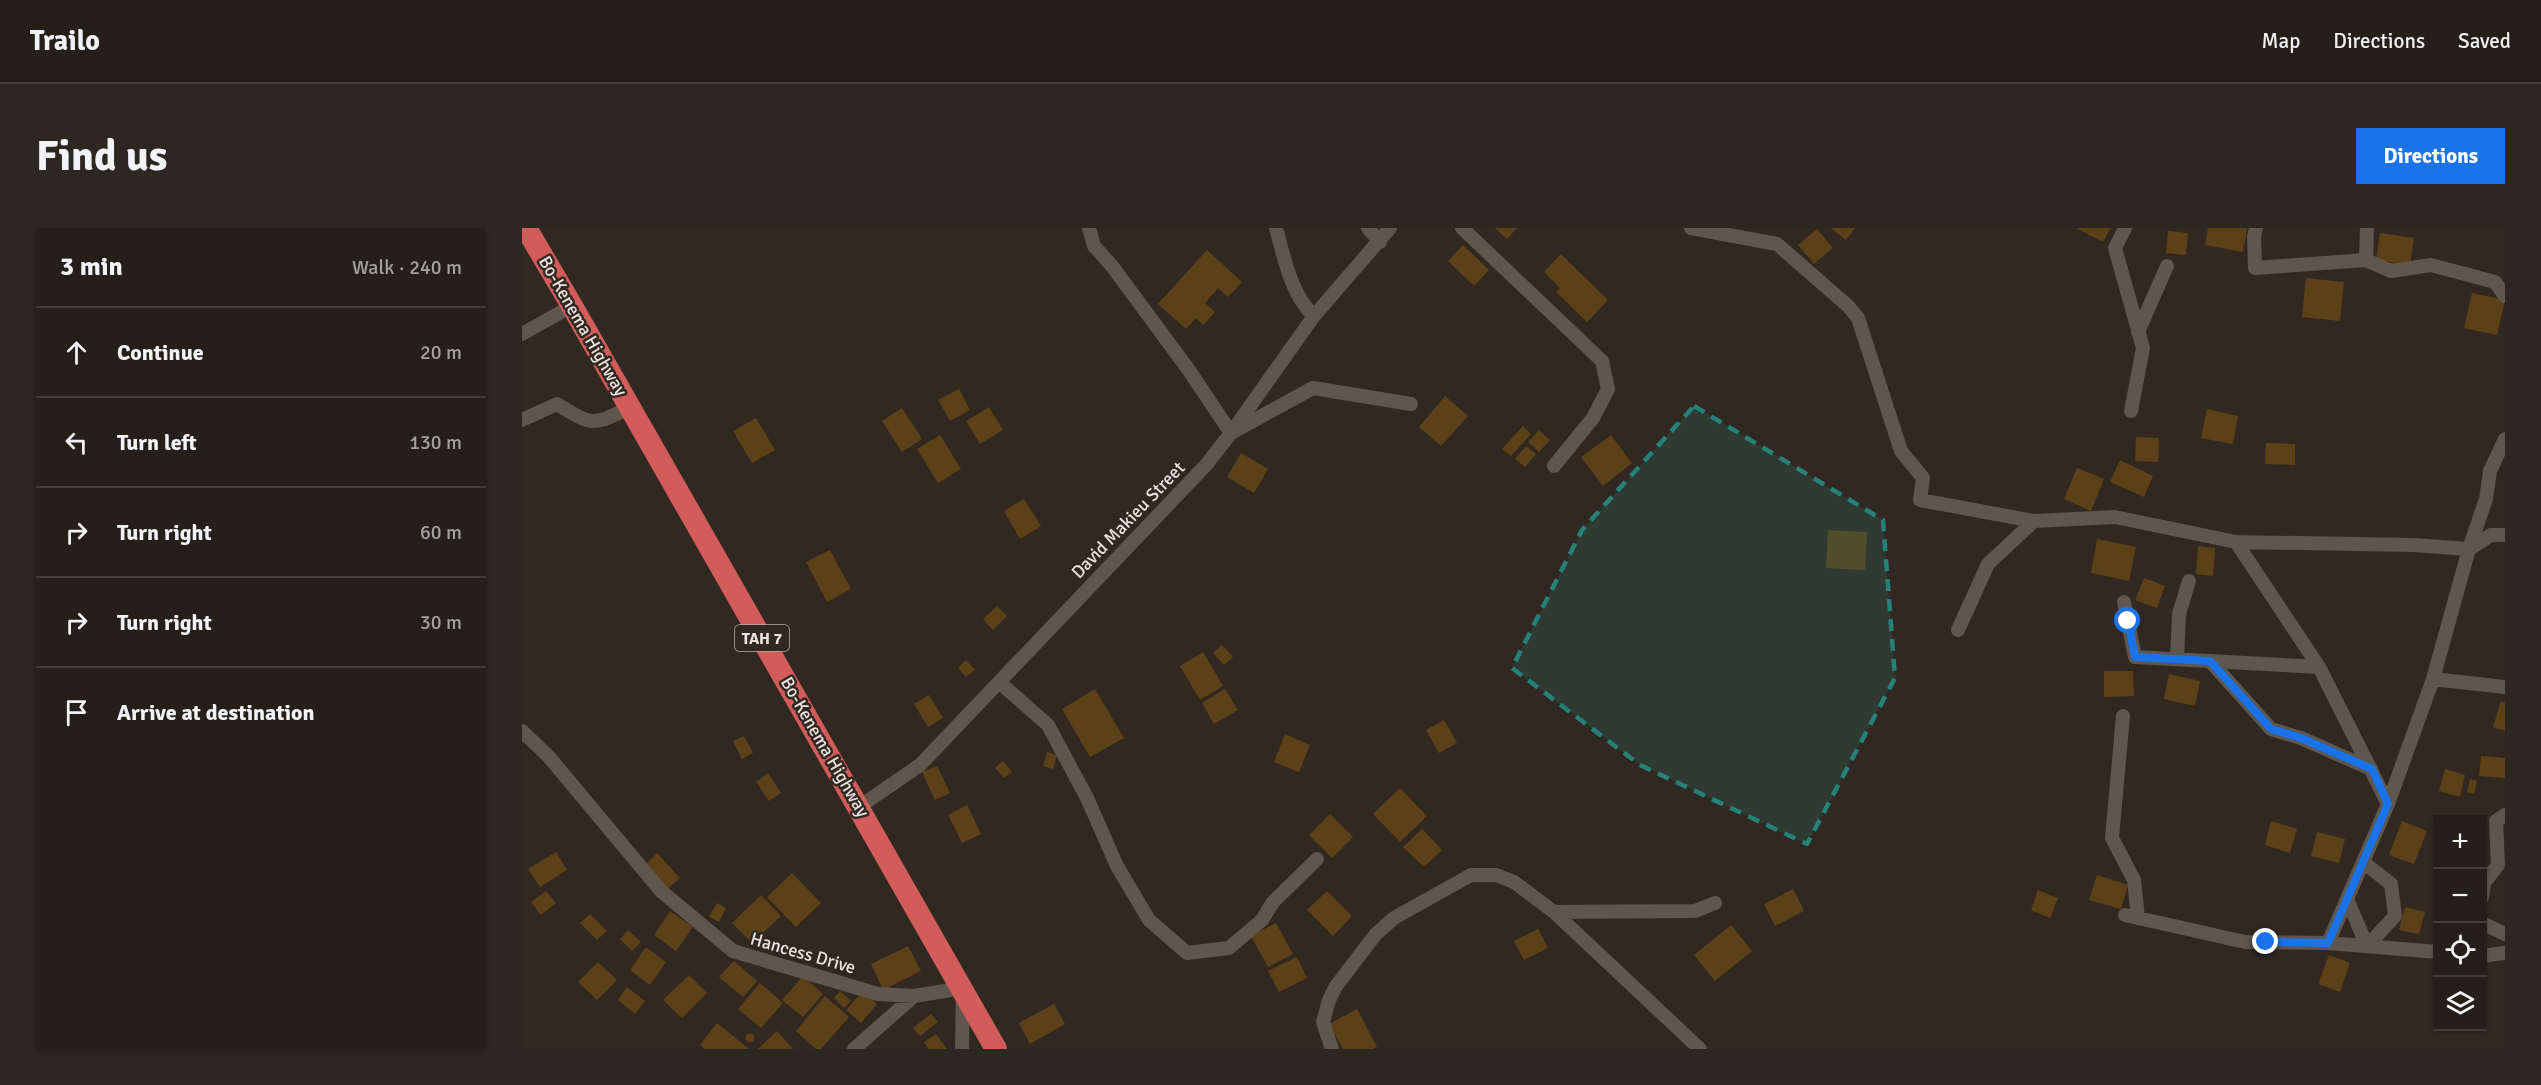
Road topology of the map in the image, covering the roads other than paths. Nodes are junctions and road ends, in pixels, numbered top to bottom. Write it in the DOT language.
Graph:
graph roads {
  1 [pos="526,228"];
  2 [pos="1089,228"];
  3 [pos="1276,228"];
  4 [pos="1368,228"];
  5 [pos="1390,228"];
  6 [pos="1462,228"];
  7 [pos="1691,228"];
  8 [pos="2125,228"];
  9 [pos="2256,228"];
  10 [pos="2367,228"];
  11 [pos="1380,242"];
  12 [pos="2366,260"];
  13 [pos="2167,266"];
  14 [pos="2500,283"];
  15 [pos="2505,296"];
  16 [pos="572,306"];
  17 [pos="1314,316"];
  18 [pos="2138,332"];
  19 [pos="522,334"];
  20 [pos="1411,404"];
  21 [pos="629,408"];
  22 [pos="2131,411"];
  23 [pos="522,420"];
  24 [pos="1231,433"];
  25 [pos="2505,439"];
  26 [pos="1554,466"];
  27 [pos="2034,521"];
  28 [pos="2505,535"];
  29 [pos="2236,542"];
  30 [pos="2469,549"];
  31 [pos="2190,581"];
  32 [pos="2124,602"];
  33 [pos="1958,630"];
  34 [pos="2177,659"];
  35 [pos="2210,661"];
  36 [pos="2319,667"];
  37 [pos="2433,680"];
  38 [pos="999,682"];
  39 [pos="2505,687"];
  40 [pos="2123,716"];
  41 [pos="522,731"];
  42 [pos="2372,769"];
  43 [pos="2388,804"];
  44 [pos="859,807"];
  45 [pos="2505,815"];
  46 [pos="1317,859"];
  47 [pos="2363,862"];
  48 [pos="2487,879"];
  49 [pos="2347,898"];
  50 [pos="1715,903"];
  51 [pos="1554,912"];
  52 [pos="2487,925"];
  53 [pos="2505,934"];
  54 [pos="2328,943"];
  55 [pos="2367,946"];
  56 [pos="2433,952"];
  57 [pos="2505,953"];
  58 [pos="2487,955"];
  59 [pos="963,988"];
  60 [pos="914,996"];
  61 [pos="854,1049"];
  62 [pos="962,1049"];
  63 [pos="996,1049"];
  64 [pos="1332,1049"];
  65 [pos="1700,1049"];
  1 -- 16 [label="highway, Bo-Kenema Highway / TAH 7"];
  2 -- 24 [label="street"];
  3 -- 17 [label="street"];
  4 -- 11 [label="street"];
  5 -- 11 [label="street, David Makieu Street"];
  6 -- 26 [label="street"];
  7 -- 27 [label="street"];
  8 -- 18 [label="street"];
  9 -- 12 [label="street"];
  10 -- 12 [label="street"];
  11 -- 17 [label="street, David Makieu Street"];
  12 -- 14 [label="street"];
  13 -- 18 [label="street"];
  14 -- 15 [label="street"];
  16 -- 19 [label="street"];
  16 -- 21 [label="highway, Bo-Kenema Highway / TAH 7"];
  17 -- 24 [label="street, David Makieu Street"];
  18 -- 22 [label="street"];
  20 -- 24 [label="street"];
  21 -- 23 [label="street"];
  21 -- 44 [label="highway, Bo-Kenema Highway / TAH 7"];
  24 -- 38 [label="street, David Makieu Street"];
  25 -- 30 [label="street"];
  27 -- 29 [label="street"];
  27 -- 33 [label="street"];
  28 -- 30 [label="street"];
  29 -- 30 [label="street"];
  29 -- 36 [label="street"];
  30 -- 37 [label="street"];
  31 -- 34 [label="street"];
  32 -- 34 [label="street"];
  34 -- 35 [label="street"];
  35 -- 36 [label="street"];
  35 -- 42 [label="street"];
  36 -- 42 [label="street"];
  37 -- 39 [label="street"];
  37 -- 43 [label="street"];
  38 -- 44 [label="street, David Makieu Street"];
  38 -- 46 [label="street"];
  40 -- 54 [label="street"];
  41 -- 60 [label="street, Hancess Drive"];
  42 -- 43 [label="street"];
  43 -- 47 [label="street"];
  44 -- 59 [label="highway, Bo-Kenema Highway / TAH 7"];
  45 -- 48 [label="street"];
  47 -- 49 [label="street"];
  47 -- 55 [label="street"];
  49 -- 54 [label="street"];
  49 -- 55 [label="street"];
  50 -- 51 [label="street"];
  51 -- 64 [label="street"];
  51 -- 65 [label="street"];
  52 -- 53 [label="street"];
  54 -- 55 [label="street"];
  55 -- 56 [label="street"];
  57 -- 58 [label="street"];
  59 -- 60 [label="street, Hancess Drive"];
  59 -- 62 [label="street"];
  59 -- 63 [label="highway, Bo-Kenema Highway / TAH 7"];
  60 -- 61 [label="street"];
}
